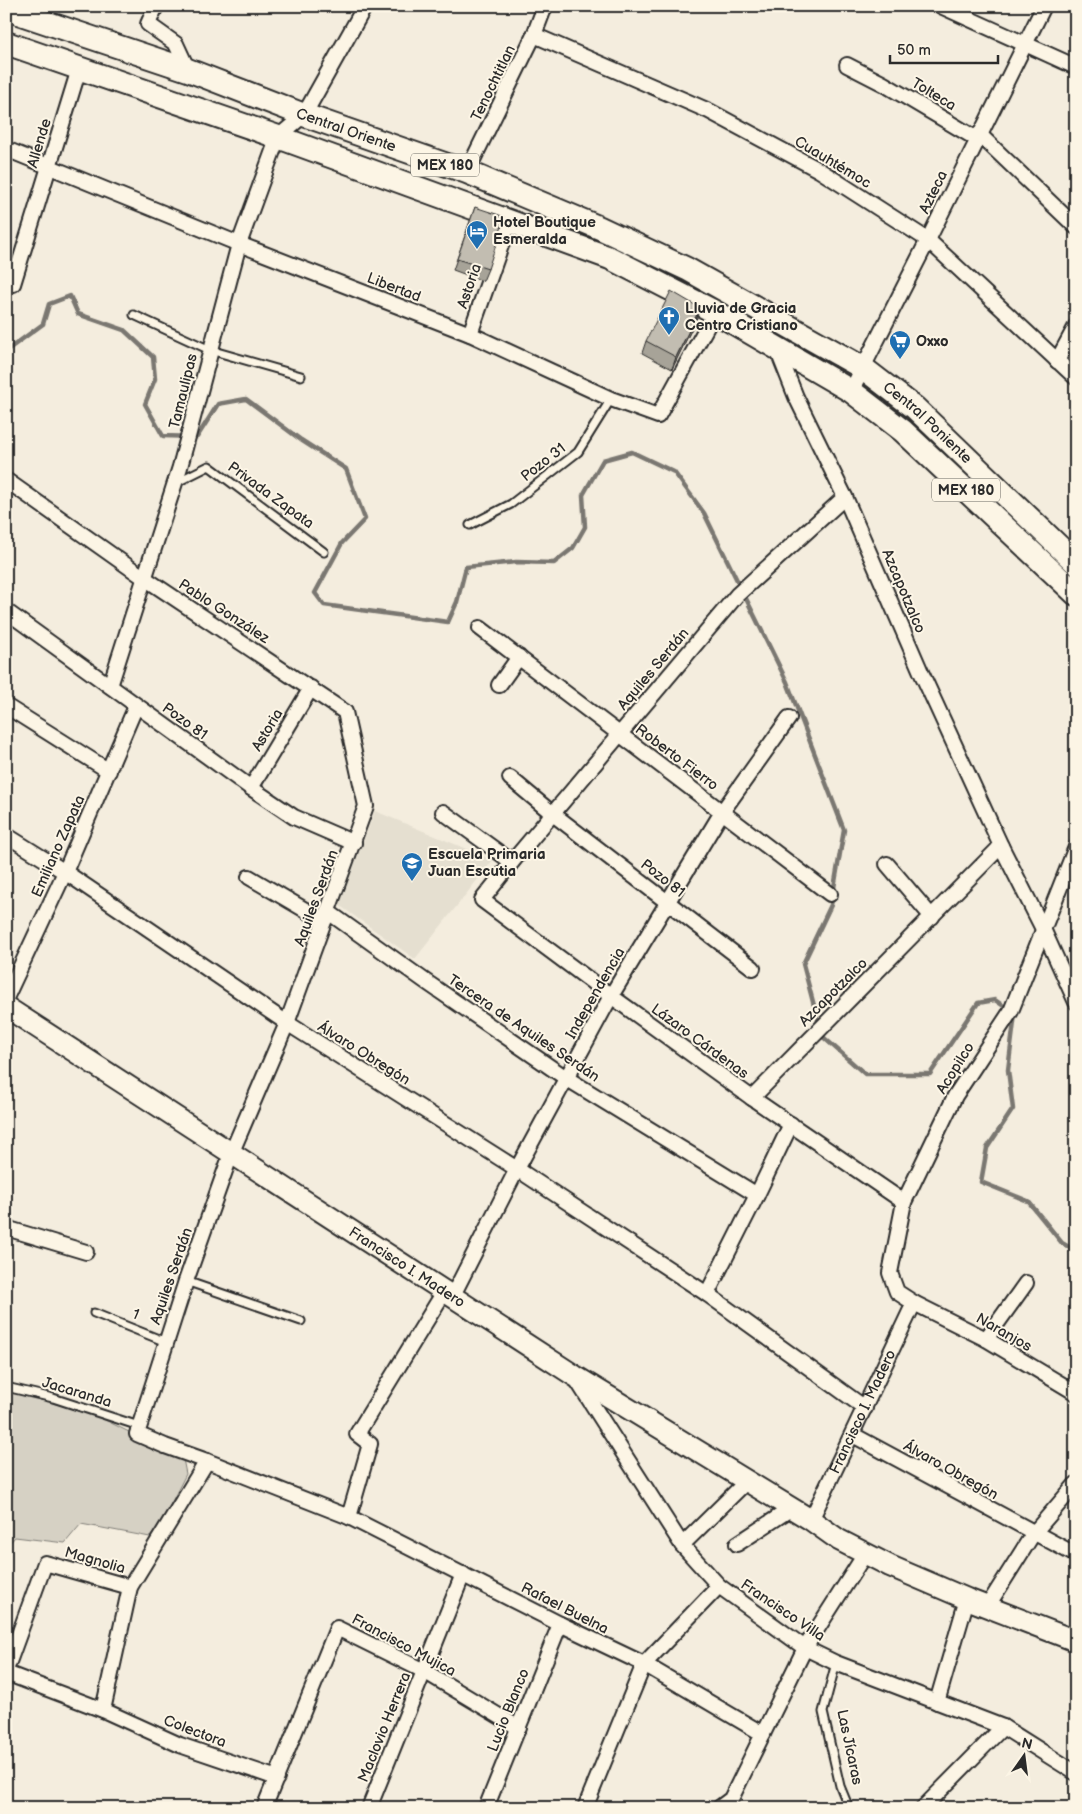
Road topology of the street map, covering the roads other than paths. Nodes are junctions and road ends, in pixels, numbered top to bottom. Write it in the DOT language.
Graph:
graph roads {
  1 [pos="156,6"];
  2 [pos="365,6"];
  3 [pos="545,6"];
  4 [pos="941,6"];
  5 [pos="1044,6"];
  6 [pos="6,9"];
  7 [pos="534,35"];
  8 [pos="6,43"];
  9 [pos="1026,43"];
  10 [pos="847,65"];
  11 [pos="1076,67"];
  12 [pos="80,69"];
  13 [pos="188,70"];
  14 [pos="304,115"];
  15 [pos="278,137"];
  16 [pos="978,137"];
  17 [pos="6,149"];
  18 [pos="49,166"];
  19 [pos="467,172"];
  20 [pos="510,220"];
  21 [pos="1076,227"];
  22 [pos="928,240"];
  23 [pos="240,244"];
  24 [pos="13,284"];
  25 [pos="715,312"];
  26 [pos="134,314"];
  27 [pos="1076,326"];
  28 [pos="470,334"];
  29 [pos="777,349"];
  30 [pos="210,350"];
  31 [pos="1057,361"];
  32 [pos="863,368"];
  33 [pos="301,376"];
  34 [pos="1076,378"];
  35 [pos="851,391"];
  36 [pos="611,399"];
  37 [pos="6,480"];
  38 [pos="174,484"];
  39 [pos="845,497"];
  40 [pos="470,524"];
  41 [pos="324,552"];
  42 [pos="1076,563"];
  43 [pos="143,577"];
  44 [pos="1076,594"];
  45 [pos="6,611"];
  46 [pos="480,628"];
  47 [pos="519,656"];
  48 [pos="499,684"];
  49 [pos="110,686"];
  50 [pos="311,688"];
  51 [pos="6,706"];
  52 [pos="136,706"];
  53 [pos="789,718"];
  54 [pos="619,734"];
  55 [pos="109,772"];
  56 [pos="510,778"];
  57 [pos="251,788"];
  58 [pos="366,806"];
  59 [pos="443,812"];
  60 [pos="722,812"];
  61 [pos="553,814"];
  62 [pos="6,835"];
  63 [pos="354,843"];
  64 [pos="1001,846"];
  65 [pos="1076,847"];
  66 [pos="512,862"];
  67 [pos="887,864"];
  68 [pos="65,872"];
  69 [pos="249,877"];
  70 [pos="830,894"];
  71 [pos="482,900"];
  72 [pos="667,902"];
  73 [pos="326,916"];
  74 [pos="932,917"];
  75 [pos="1043,929"];
  76 [pos="753,968"];
  77 [pos="611,996"];
  78 [pos="6,998"];
  79 [pos="1076,1002"];
  80 [pos="6,1007"];
  81 [pos="288,1023"];
  82 [pos="566,1078"];
  83 [pos="752,1098"];
  84 [pos="791,1124"];
  85 [pos="230,1154"];
  86 [pos="517,1169"];
  87 [pos="757,1196"];
  88 [pos="904,1202"];
  89 [pos="6,1228"];
  90 [pos="86,1252"];
  91 [pos="186,1280"];
  92 [pos="1026,1283"];
  93 [pos="707,1294"];
  94 [pos="448,1295"];
  95 [pos="914,1303"];
  96 [pos="94,1313"];
  97 [pos="301,1321"];
  98 [pos="986,1339"];
  99 [pos="166,1342"];
  100 [pos="575,1376"];
  101 [pos="6,1387"];
  102 [pos="1076,1393"];
  103 [pos="866,1408"];
  104 [pos="139,1426"];
  105 [pos="853,1435"];
  106 [pos="207,1461"];
  107 [pos="746,1482"];
  108 [pos="1076,1484"];
  109 [pos="792,1508"];
  110 [pos="349,1517"];
  111 [pos="811,1520"];
  112 [pos="1033,1534"];
  113 [pos="737,1544"];
  114 [pos="682,1546"];
  115 [pos="865,1554"];
  116 [pos="1076,1555"];
  117 [pos="463,1574"];
  118 [pos="719,1586"];
  119 [pos="130,1587"];
  120 [pos="967,1599"];
  121 [pos="987,1607"];
  122 [pos="560,1624"];
  123 [pos="1076,1641"];
  124 [pos="805,1648"];
  125 [pos="836,1663"];
  126 [pos="644,1664"];
  127 [pos="424,1671"];
  128 [pos="6,1672"];
  129 [pos="937,1702"];
  130 [pos="103,1710"];
  131 [pos="1003,1727"];
  132 [pos="519,1728"];
  133 [pos="764,1734"];
  134 [pos="1076,1773"];
  135 [pos="277,1778"];
  136 [pos="733,1803"];
  137 [pos="264,1808"];
  138 [pos="370,1808"];
  139 [pos="486,1808"];
  140 [pos="585,1808"];
  141 [pos="719,1808"];
  142 [pos="849,1808"];
  143 [pos="923,1808"];
  1 -- 13 [label="street"];
  2 -- 14 [label="street"];
  3 -- 7 [label="street, Tenochtitlan"];
  4 -- 9 [label="street"];
  5 -- 9 [label="street, Azteca"];
  6 -- 13 [label="main road, Central Oriente / MEX 180"];
  7 -- 19 [label="street, Tenochtitlan"];
  7 -- 22 [label="street, Cuauhtémoc"];
  8 -- 12 [label="main road, Central Oriente / MEX 180"];
  9 -- 11 [label="street"];
  9 -- 16 [label="street, Azteca"];
  10 -- 16 [label="street, Tolteca"];
  12 -- 15 [label="main road, Central Oriente / MEX 180"];
  12 -- 18 [label="street, Allende"];
  13 -- 14 [label="main road, Central Oriente / MEX 180"];
  14 -- 15 [label="street"];
  14 -- 19 [label="main road, Central Oriente / MEX 180"];
  15 -- 20 [label="main road, Central Oriente / MEX 180"];
  15 -- 23 [label="street, Tamaulipas"];
  16 -- 21 [label="street, Tolteca"];
  16 -- 22 [label="street, Azteca"];
  17 -- 18 [label="street, Libertad"];
  18 -- 23 [label="street, Libertad"];
  18 -- 24 [label="street, Allende"];
  19 -- 32 [label="main road, Central Oriente / MEX 180"];
  20 -- 25 [label="main road, Central Oriente / MEX 180"];
  20 -- 28 [label="street, Astoria"];
  22 -- 31 [label="street, Cuauhtémoc"];
  22 -- 32 [label="street, Azteca"];
  23 -- 28 [label="street, Libertad"];
  23 -- 30 [label="street, Tamaulipas"];
  25 -- 29 [label="main road, Central Oriente / MEX 180"];
  25 -- 36 [label="street, Libertad"];
  26 -- 30 [label="lane"];
  27 -- 31 [label="street"];
  28 -- 36 [label="street, Libertad"];
  29 -- 35 [label="main road, Central Oriente / MEX 180"];
  29 -- 39 [label="street, Azcapotzalco"];
  30 -- 33 [label="lane"];
  30 -- 38 [label="street, Tamaulipas"];
  31 -- 34 [label="street, Cuauhtémoc"];
  32 -- 35 [label="street, Azteca"];
  32 -- 42 [label="main road, Central Poniente / MEX 180"];
  35 -- 44 [label="main road, Central Poniente / MEX 180"];
  36 -- 40 [label="lane, Pozo 31"];
  37 -- 43 [label="street, Pablo González"];
  38 -- 41 [label="lane, Privada Zapata"];
  38 -- 43 [label="street, Tamaulipas"];
  39 -- 54 [label="street, Aquiles Serdán"];
  39 -- 64 [label="street, Azcapotzalco"];
  43 -- 49 [label="street, Tamaulipas"];
  43 -- 50 [label="street, Pablo González"];
  45 -- 49 [label="street, Pozo 81"];
  46 -- 47 [label="street, Roberto Fierro"];
  47 -- 48 [label="street"];
  47 -- 54 [label="street, Roberto Fierro"];
  49 -- 52 [label="street, Pozo 81"];
  50 -- 57 [label="street, Astoria"];
  50 -- 58 [label="street, Pablo González"];
  51 -- 55 [label="street"];
  52 -- 55 [label="street, Emiliano Zapata"];
  52 -- 57 [label="street, Pozo 81"];
  53 -- 60 [label="street, Independencia"];
  54 -- 60 [label="street, Roberto Fierro"];
  54 -- 61 [label="street, Aquiles Serdán"];
  55 -- 68 [label="street, Emiliano Zapata"];
  56 -- 61 [label="street, Pozo 81"];
  57 -- 63 [label="street, Pozo 81"];
  58 -- 63 [label="street, Aquiles Serdán"];
  59 -- 66 [label="street"];
  60 -- 70 [label="street, Roberto Fierro"];
  60 -- 72 [label="street, Independencia"];
  61 -- 66 [label="street, Aquiles Serdán"];
  61 -- 72 [label="street, Pozo 81"];
  62 -- 68 [label="street, Álvaro Obregón"];
  63 -- 73 [label="street, Aquiles Serdán"];
  64 -- 74 [label="street, Azcapotzalco"];
  64 -- 75 [label="street, Azcapotzalco"];
  65 -- 75 [label="street, Acopilco"];
  66 -- 71 [label="street, Aquiles Serdán"];
  67 -- 74 [label="street"];
  68 -- 78 [label="street, Emiliano Zapata"];
  68 -- 81 [label="street, Álvaro Obregón"];
  69 -- 73 [label="street, Tercera de Aquiles Serdán"];
  71 -- 77 [label="street, Lázaro Cárdenas"];
  72 -- 76 [label="street, Pozo 81"];
  72 -- 77 [label="street, Independencia"];
  73 -- 81 [label="street, Aquiles Serdán"];
  73 -- 82 [label="street, Tercera de Aquiles Serdán"];
  74 -- 83 [label="street, Azcapotzalco"];
  75 -- 79 [label="street, Azcapotzalco"];
  75 -- 88 [label="street, Acopilco"];
  77 -- 82 [label="street, Independencia"];
  77 -- 83 [label="street, Lázaro Cárdenas"];
  80 -- 85 [label="street, Francisco I. Madero"];
  81 -- 85 [label="street, Aquiles Serdán"];
  81 -- 86 [label="street, Álvaro Obregón"];
  82 -- 86 [label="street, Independencia"];
  82 -- 87 [label="street, Tercera de Aquiles Serdán"];
  83 -- 84 [label="street, Lázaro Cárdenas"];
  84 -- 87 [label="street"];
  84 -- 88 [label="street, Lázaro Cárdenas"];
  85 -- 91 [label="street, Aquiles Serdán"];
  85 -- 94 [label="street, Francisco I. Madero"];
  86 -- 93 [label="street, Álvaro Obregón"];
  86 -- 94 [label="street, Independencia"];
  87 -- 93 [label="street"];
  88 -- 95 [label="street, Acopilco"];
  89 -- 90 [label="street"];
  91 -- 97 [label="lane"];
  91 -- 99 [label="street, Aquiles Serdán"];
  92 -- 98 [label="street"];
  93 -- 103 [label="street, Álvaro Obregón"];
  94 -- 100 [label="street, Francisco I. Madero"];
  94 -- 110 [label="street, Independencia"];
  95 -- 98 [label="street, Naranjos"];
  95 -- 103 [label="street, Francisco I. Madero"];
  96 -- 99 [label="lane, 1"];
  98 -- 102 [label="street, Naranjos"];
  99 -- 104 [label="street, Aquiles Serdán"];
  100 -- 107 [label="street, Francisco I. Madero"];
  100 -- 114 [label="street, Francisco Villa"];
  101 -- 104 [label="lane, Jacaranda"];
  103 -- 105 [label="street, Francisco I. Madero"];
  104 -- 106 [label="street"];
  105 -- 111 [label="street, Francisco I. Madero"];
  105 -- 112 [label="street, Álvaro Obregón"];
  106 -- 110 [label="street, Rafael Buelna"];
  106 -- 119 [label="street"];
  107 -- 109 [label="street, Francisco I. Madero"];
  107 -- 114 [label="street"];
  108 -- 112 [label="street"];
  109 -- 111 [label="street, Francisco I. Madero"];
  109 -- 113 [label="street"];
  110 -- 117 [label="street, Rafael Buelna"];
  111 -- 115 [label="street, Francisco I. Madero"];
  112 -- 116 [label="street"];
  112 -- 121 [label="street"];
  114 -- 118 [label="street, Francisco Villa"];
  115 -- 120 [label="street, Francisco I. Madero"];
  115 -- 124 [label="street"];
  117 -- 122 [label="street, Rafael Buelna"];
  117 -- 127 [label="street, Maclovio Herrera"];
  118 -- 124 [label="street, Francisco Villa"];
  118 -- 126 [label="street"];
  119 -- 128 [label="street, Magnolia"];
  119 -- 130 [label="street"];
  120 -- 121 [label="street, Francisco I. Madero"];
  120 -- 129 [label="street"];
  121 -- 123 [label="street, Francisco I. Madero"];
  122 -- 126 [label="street, Rafael Buelna"];
  122 -- 132 [label="street, Lucio Blanco"];
  124 -- 125 [label="street, Francisco Villa"];
  124 -- 133 [label="street"];
  125 -- 129 [label="street, Francisco Villa"];
  125 -- 142 [label="lane, Las Jícaras"];
  126 -- 133 [label="street, Rafael Buelna"];
  126 -- 140 [label="street"];
  127 -- 132 [label="street, Francisco Mujica"];
  127 -- 135 [label="street, Francisco Mujica"];
  127 -- 138 [label="street, Maclovio Herrera"];
  128 -- 130 [label="street, Colectora"];
  129 -- 131 [label="street, Francisco Villa"];
  130 -- 135 [label="street, Colectora"];
  131 -- 134 [label="street, Francisco Villa"];
  131 -- 143 [label="street"];
  132 -- 139 [label="street, Lucio Blanco"];
  133 -- 136 [label="street"];
  135 -- 137 [label="street, Francisco Mujica"];
  136 -- 141 [label="street"];
}
